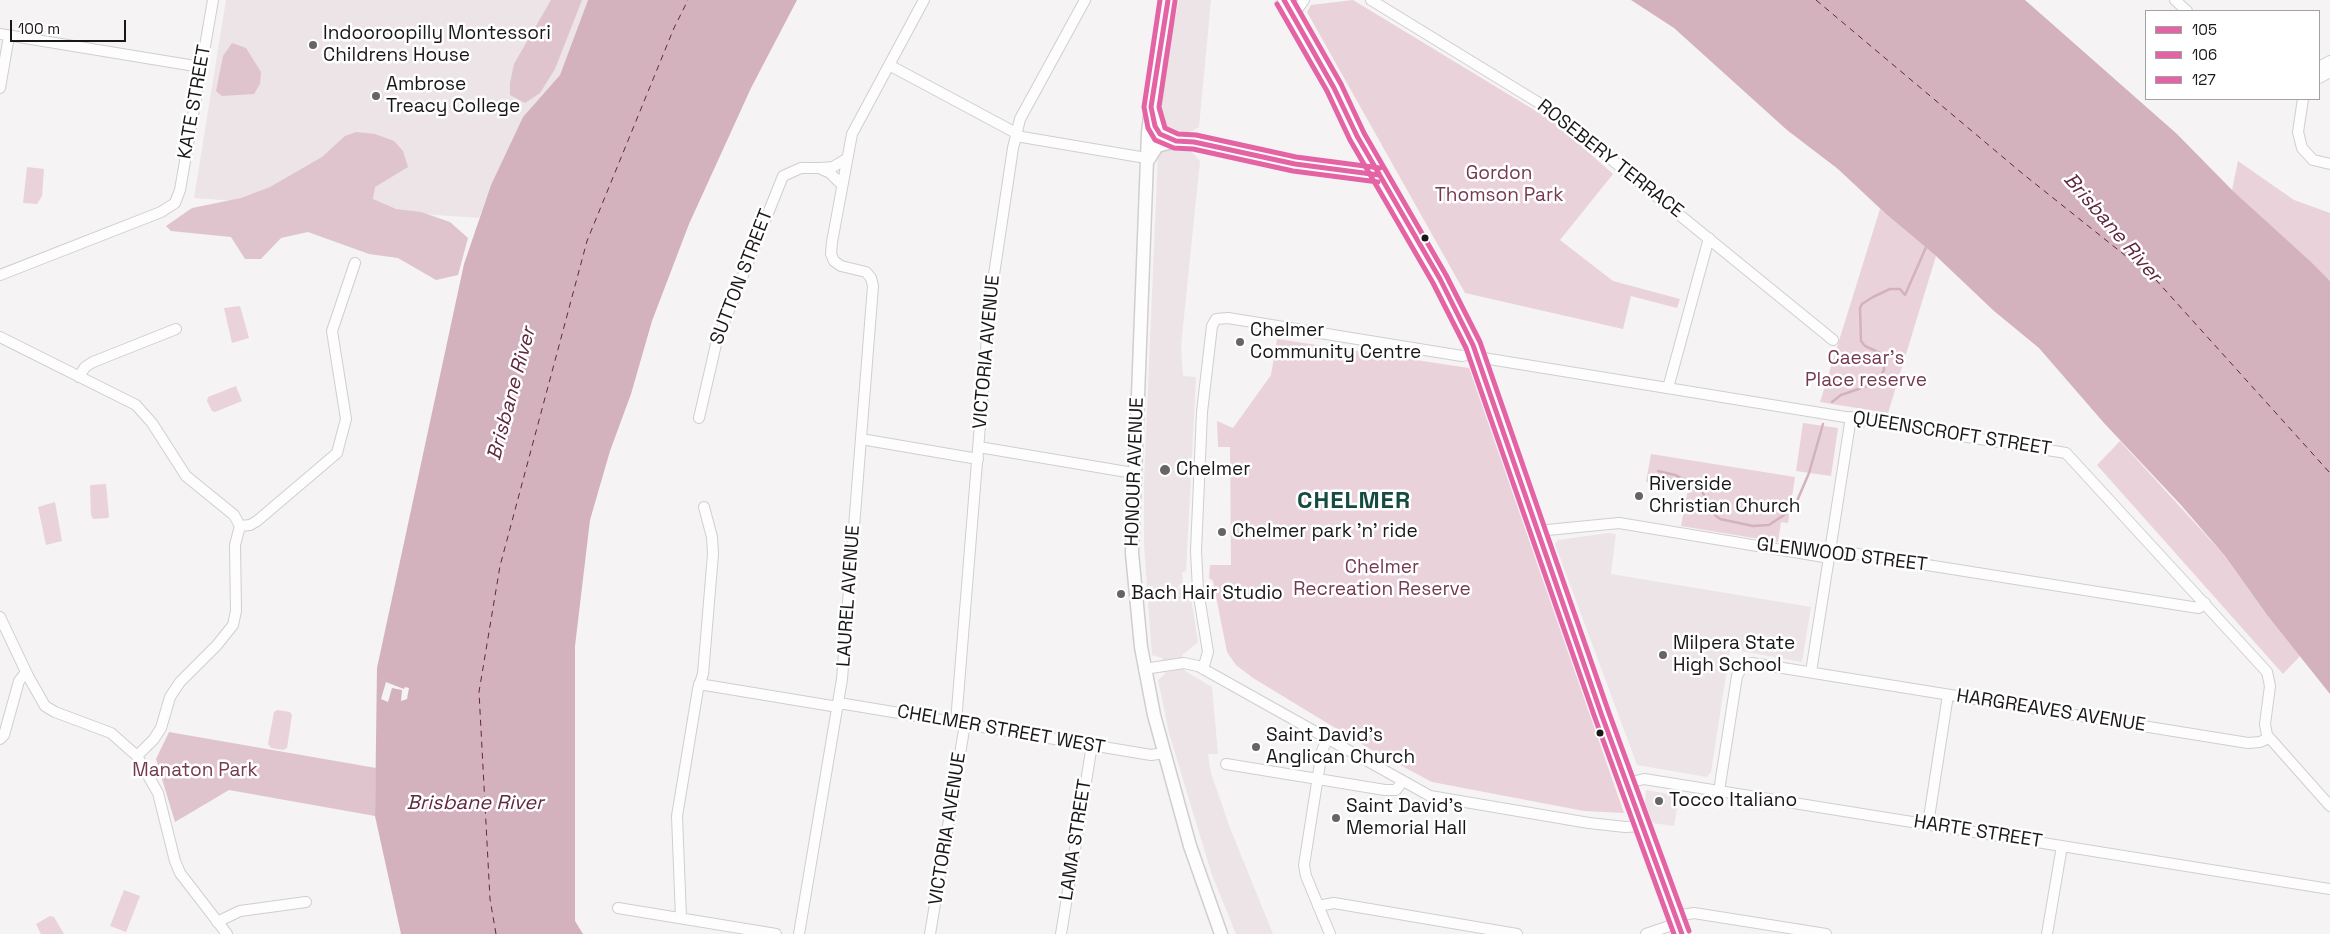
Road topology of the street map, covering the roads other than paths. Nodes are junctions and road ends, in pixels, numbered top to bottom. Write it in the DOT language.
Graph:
graph roads {
  1 [pos="212,0"];
  2 [pos="924,0"];
  3 [pos="1085,0"];
  4 [pos="1168,0"];
  5 [pos="1304,0"];
  6 [pos="1371,0"];
  7 [pos="2175,0"];
  8 [pos="1290,5"];
  9 [pos="2187,10"];
  10 [pos="5,35"];
  11 [pos="889,65"];
  12 [pos="201,67"];
  13 [pos="0,88"];
  14 [pos="2303,100"];
  15 [pos="1151,107"];
  16 [pos="1016,135"];
  17 [pos="1176,141"];
  18 [pos="846,159"];
  19 [pos="1146,161"];
  20 [pos="2330,164"];
  21 [pos="819,168"];
  22 [pos="1379,175"];
  23 [pos="842,185"];
  24 [pos="1709,238"];
  25 [pos="355,263"];
  26 [pos="0,275"];
  27 [pos="176,329"];
  28 [pos="0,337"];
  29 [pos="1833,340"];
  30 [pos="1476,355"];
  31 [pos="79,377"];
  32 [pos="1668,388"];
  33 [pos="1851,417"];
  34 [pos="699,418"];
  35 [pos="861,439"];
  36 [pos="979,447"];
  37 [pos="978,459"];
  38 [pos="1134,473"];
  39 [pos="704,507"];
  40 [pos="240,526"];
  41 [pos="1536,531"];
  42 [pos="1829,554"];
  43 [pos="2205,604"];
  44 [pos="0,617"];
  45 [pos="1144,669"];
  46 [pos="1203,669"];
  47 [pos="26,672"];
  48 [pos="1811,672"];
  49 [pos="699,684"];
  50 [pos="1948,695"];
  51 [pos="838,705"];
  52 [pos="961,723"];
  53 [pos="2269,738"];
  54 [pos="0,739"];
  55 [pos="1327,739"];
  56 [pos="1092,745"];
  57 [pos="1164,753"];
  58 [pos="137,756"];
  59 [pos="1226,764"];
  60 [pos="1318,779"];
  61 [pos="1402,782"];
  62 [pos="1627,783"];
  63 [pos="1719,791"];
  64 [pos="2330,806"];
  65 [pos="1928,824"];
  66 [pos="1643,826"];
  67 [pos="2062,846"];
  68 [pos="2330,889"];
  69 [pos="306,902"];
  70 [pos="1318,906"];
  71 [pos="618,908"];
  72 [pos="681,918"];
  73 [pos="217,922"];
  74 [pos="1678,924"];
  75 [pos="227,934"];
  76 [pos="776,934"];
  77 [pos="799,934"];
  78 [pos="930,934"];
  79 [pos="1061,934"];
  80 [pos="1221,934"];
  81 [pos="1330,934"];
  82 [pos="1518,934"];
  83 [pos="1646,934"];
  84 [pos="1826,934"];
  85 [pos="2047,934"];
  1 -- 12 [label="street, KATE STREET"];
  2 -- 11 [label="street"];
  3 -- 16 [label="street, VICTORIA AVENUE"];
  4 -- 15 [label="main road, HONOUR AVENUE"];
  5 -- 8 [label="street"];
  6 -- 24 [label="street, ROSEBERY TERRACE"];
  7 -- 9 [label="street"];
  8 -- 22 [label="main road"];
  10 -- 12 [label="street"];
  10 -- 13 [label="street"];
  11 -- 16 [label="street"];
  11 -- 18 [label="street"];
  12 -- 26 [label="street, KATE STREET"];
  14 -- 20 [label="street"];
  15 -- 17 [label="main road"];
  15 -- 19 [label="main road, HONOUR AVENUE"];
  16 -- 19 [label="street"];
  16 -- 36 [label="street, VICTORIA AVENUE"];
  17 -- 19 [label="main road"];
  17 -- 22 [label="main road"];
  18 -- 21 [label="street, SUTTON STREET"];
  18 -- 23 [label="street"];
  19 -- 38 [label="main road, HONOUR AVENUE"];
  21 -- 23 [label="street"];
  21 -- 34 [label="street, SUTTON STREET"];
  22 -- 30 [label="main road"];
  23 -- 35 [label="street, LAUREL AVENUE"];
  24 -- 29 [label="street, ROSEBERY TERRACE"];
  24 -- 32 [label="street"];
  25 -- 40 [label="street"];
  27 -- 31 [label="street"];
  28 -- 31 [label="street"];
  30 -- 32 [label="street, QUEENSCROFT STREET"];
  30 -- 41 [label="main road"];
  30 -- 46 [label="street, QUEENSCROFT STREET"];
  31 -- 40 [label="street"];
  32 -- 33 [label="street, QUEENSCROFT STREET"];
  33 -- 42 [label="street"];
  33 -- 43 [label="street, QUEENSCROFT STREET"];
  35 -- 37 [label="street"];
  35 -- 51 [label="street, LAUREL AVENUE"];
  36 -- 37 [label="street, VICTORIA AVENUE"];
  36 -- 38 [label="street"];
  37 -- 52 [label="street, VICTORIA AVENUE"];
  38 -- 45 [label="main road, HONOUR AVENUE"];
  39 -- 49 [label="street"];
  40 -- 58 [label="street"];
  41 -- 42 [label="street, GLENWOOD STREET"];
  41 -- 62 [label="main road"];
  42 -- 43 [label="street, GLENWOOD STREET"];
  42 -- 48 [label="street"];
  43 -- 53 [label="street, QUEENSCROFT STREET"];
  44 -- 47 [label="street"];
  45 -- 46 [label="street"];
  45 -- 57 [label="main road, HONOUR AVENUE"];
  46 -- 55 [label="street"];
  47 -- 54 [label="street"];
  47 -- 58 [label="street"];
  48 -- 50 [label="street, HARGREAVES AVENUE"];
  48 -- 63 [label="street, HARGREAVES AVENUE"];
  49 -- 51 [label="street, CHELMER STREET WEST"];
  49 -- 72 [label="street"];
  50 -- 53 [label="street, HARGREAVES AVENUE"];
  50 -- 65 [label="street"];
  51 -- 52 [label="street, CHELMER STREET WEST"];
  51 -- 77 [label="street, LAUREL AVENUE"];
  52 -- 56 [label="street, CHELMER STREET WEST"];
  52 -- 78 [label="street, VICTORIA AVENUE"];
  53 -- 64 [label="street"];
  55 -- 60 [label="street"];
  55 -- 61 [label="street"];
  56 -- 57 [label="street, CHELMER STREET WEST"];
  56 -- 79 [label="street, LAMA STREET"];
  57 -- 80 [label="main road, HONOUR AVENUE"];
  58 -- 73 [label="street"];
  59 -- 60 [label="street"];
  60 -- 61 [label="street"];
  60 -- 70 [label="street"];
  61 -- 66 [label="street"];
  62 -- 63 [label="street, HARTE STREET"];
  62 -- 66 [label="main road"];
  63 -- 65 [label="street, HARTE STREET"];
  65 -- 67 [label="street, HARTE STREET"];
  66 -- 74 [label="main road"];
  67 -- 68 [label="street, HARTE STREET"];
  67 -- 85 [label="street"];
  69 -- 73 [label="street"];
  70 -- 81 [label="street"];
  70 -- 82 [label="street"];
  71 -- 72 [label="street"];
  72 -- 76 [label="street"];
  73 -- 75 [label="street"];
  74 -- 83 [label="street"];
  74 -- 84 [label="street"];
}
